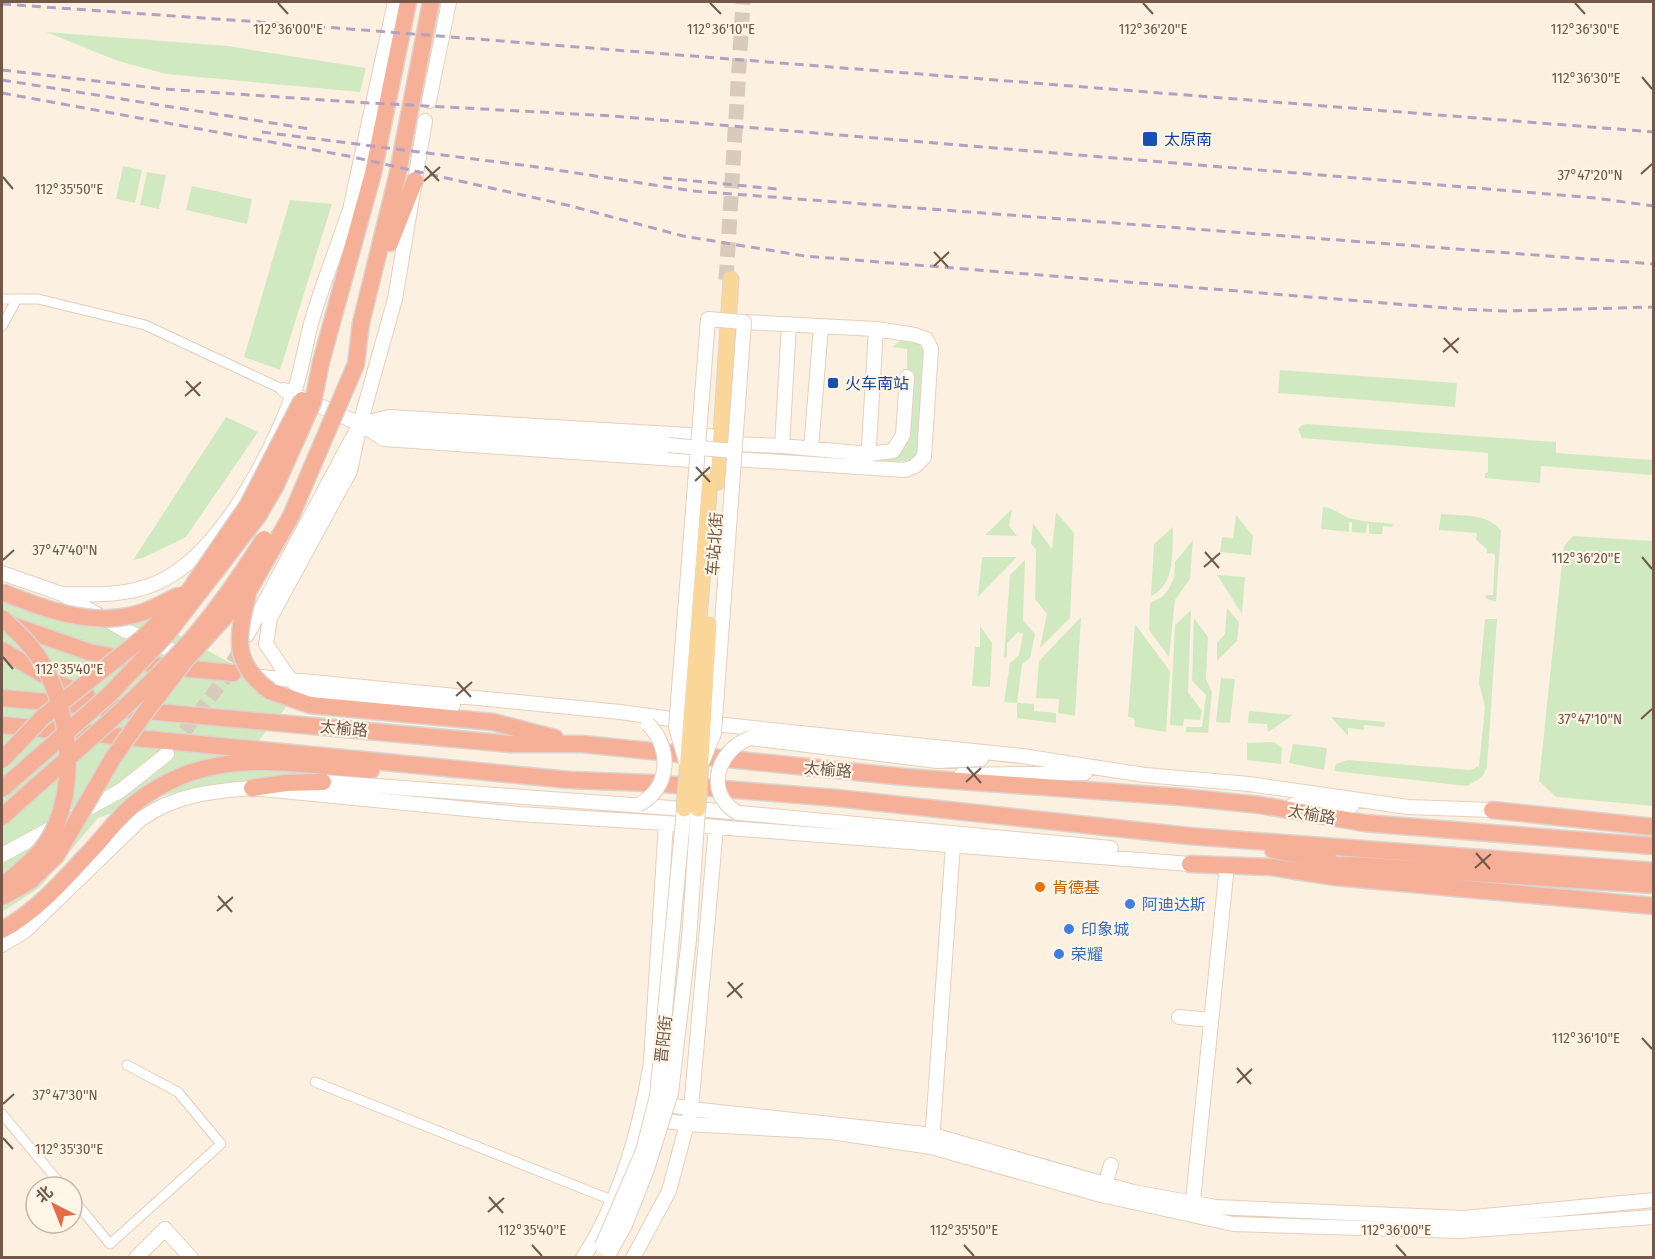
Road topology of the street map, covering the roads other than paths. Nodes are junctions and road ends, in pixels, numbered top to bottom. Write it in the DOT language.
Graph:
graph roads {
  1 [pos="395,2"];
  2 [pos="408,2"];
  3 [pos="431,2"];
  4 [pos="449,2"];
  5 [pos="429,101"];
  6 [pos="426,121"];
  7 [pos="415,180"];
  8 [pos="349,212"];
  9 [pos="729,279"];
  10 [pos="2,299"];
  11 [pos="17,299"];
  12 [pos="361,322"];
  13 [pos="748,322"];
  14 [pos="789,324"];
  15 [pos="2,326"];
  16 [pos="820,326"];
  17 [pos="876,329"];
  18 [pos="321,362"];
  19 [pos="907,377"];
  20 [pos="289,392"];
  21 [pos="360,424"];
  22 [pos="782,446"];
  23 [pos="811,449"];
  24 [pos="698,450"];
  25 [pos="727,450"];
  26 [pos="868,461"];
  27 [pos="2,573"];
  28 [pos="249,590"];
  29 [pos="189,591"];
  30 [pos="2,592"];
  31 [pos="62,594"];
  32 [pos="2,620"];
  33 [pos="247,635"];
  34 [pos="2,650"];
  35 [pos="233,673"];
  36 [pos="293,682"];
  37 [pos="2,698"];
  38 [pos="110,706"];
  39 [pos="648,723"];
  40 [pos="2,725"];
  41 [pos="696,730"];
  42 [pos="750,738"];
  43 [pos="582,744"];
  44 [pos="167,754"];
  45 [pos="1022,756"];
  46 [pos="2,760"];
  47 [pos="694,767"];
  48 [pos="1144,775"];
  49 [pos="905,777"];
  50 [pos="570,780"];
  51 [pos="322,782"];
  52 [pos="252,788"];
  53 [pos="2,789"];
  54 [pos="638,805"];
  55 [pos="1260,805"];
  56 [pos="1408,807"];
  57 [pos="691,809"];
  58 [pos="1492,810"];
  59 [pos="738,813"];
  60 [pos="2,817"];
  61 [pos="666,822"];
  62 [pos="716,827"];
  63 [pos="1653,827"];
  64 [pos="1189,836"];
  65 [pos="953,845"];
  66 [pos="1653,846"];
  67 [pos="2,855"];
  68 [pos="1190,864"];
  69 [pos="1227,865"];
  70 [pos="1351,865"];
  71 [pos="1271,867"];
  72 [pos="1653,871"];
  73 [pos="1653,885"];
  74 [pos="2,886"];
  75 [pos="2,897"];
  76 [pos="1653,906"];
  77 [pos="2,930"];
  78 [pos="2,945"];
  79 [pos="1179,1017"];
  80 [pos="1211,1020"];
  81 [pos="127,1065"];
  82 [pos="315,1082"];
  83 [pos="645,1100"];
  84 [pos="691,1109"];
  85 [pos="2,1114"];
  86 [pos="641,1118"];
  87 [pos="687,1124"];
  88 [pos="932,1141"];
  89 [pos="1111,1164"];
  90 [pos="53,1175"];
  91 [pos="1103,1190"];
  92 [pos="1653,1200"];
  93 [pos="614,1201"];
  94 [pos="1192,1209"];
  95 [pos="84,1213"];
  96 [pos="1653,1217"];
  97 [pos="606,1252"];
  98 [pos="638,1256"];
  99 [pos="136,1257"];
  100 [pos="191,1257"];
  101 [pos="583,1257"];
  102 [pos="594,1257"];
  1 -- 8 [label="main road"];
  2 -- 18 [label="highway"];
  3 -- 12 [label="highway"];
  4 -- 5 [label="main road"];
  6 -- 7 [label="main road"];
  7 -- 12 [label="highway"];
  7 -- 21 [label="main road"];
  8 -- 18 [label="main road"];
  8 -- 20 [label="main road"];
  9 -- 25 [label="main road"];
  10 -- 11 [label="street"];
  11 -- 15 [label="street"];
  11 -- 20 [label="street"];
  12 -- 28 [label="highway, bridge"];
  12 -- 60 [label="highway, bridge"];
  13 -- 14 [label="main road"];
  13 -- 24 [label="main road, bridge"];
  13 -- 25 [label="main road, bridge"];
  14 -- 16 [label="main road"];
  14 -- 22 [label="main road"];
  16 -- 17 [label="main road"];
  16 -- 23 [label="main road"];
  17 -- 26 [label="main road"];
  17 -- 26 [label="main road"];
  18 -- 29 [label="highway, bridge"];
  18 -- 53 [label="highway, bridge"];
  19 -- 26 [label="main road"];
  20 -- 21 [label="main road"];
  20 -- 31 [label="main road"];
  21 -- 24 [label="main road, bridge"];
  21 -- 25 [label="main road"];
  21 -- 25 [label="main road"];
  21 -- 33 [label="main road"];
  21 -- 36 [label="main road"];
  22 -- 23 [label="main road"];
  22 -- 25 [label="main road"];
  23 -- 26 [label="main road"];
  24 -- 25 [label="main road, bridge"];
  24 -- 41 [label="main road, bridge"];
  25 -- 26 [label="main road"];
  25 -- 41 [label="main road, bridge"];
  25 -- 41 [label="main road, bridge"];
  27 -- 31 [label="main road"];
  28 -- 43 [label="highway, bridge"];
  28 -- 75 [label="highway, bridge"];
  29 -- 30 [label="highway, bridge"];
  29 -- 46 [label="highway, bridge"];
  31 -- 35 [label="main road"];
  32 -- 35 [label="highway"];
  32 -- 74 [label="highway, bridge"];
  34 -- 38 [label="highway"];
  35 -- 36 [label="main road"];
  36 -- 39 [label="main road"];
  36 -- 45 [label="main road"];
  37 -- 38 [label="highway, 太榆路"];
  38 -- 43 [label="highway, 太榆路"];
  39 -- 41 [label="main road"];
  39 -- 54 [label="main road, bridge"];
  40 -- 50 [label="highway, 太榆路"];
  41 -- 42 [label="main road"];
  41 -- 47 [label="main road, bridge"];
  41 -- 47 [label="main road, bridge"];
  42 -- 45 [label="main road"];
  42 -- 59 [label="main road, bridge"];
  43 -- 49 [label="highway, 太榆路"];
  44 -- 67 [label="main road"];
  45 -- 48 [label="main road"];
  47 -- 57 [label="main road, bridge"];
  48 -- 49 [label="main road"];
  48 -- 56 [label="main road"];
  49 -- 55 [label="highway, 太榆路"];
  50 -- 64 [label="highway, 太榆路"];
  50 -- 77 [label="highway"];
  51 -- 52 [label="highway"];
  51 -- 54 [label="main road"];
  52 -- 61 [label="main road"];
  52 -- 78 [label="main road"];
  54 -- 57 [label="main road"];
  55 -- 56 [label="main road"];
  55 -- 66 [label="highway, 太榆路"];
  56 -- 58 [label="main road"];
  57 -- 59 [label="main road"];
  57 -- 97 [label="main road, 晋阳街, bridge"];
  58 -- 63 [label="highway"];
  59 -- 68 [label="main road"];
  61 -- 62 [label="main road"];
  61 -- 83 [label="main road"];
  62 -- 65 [label="main road"];
  62 -- 84 [label="main road"];
  64 -- 70 [label="highway"];
  64 -- 72 [label="highway, 太榆路"];
  65 -- 68 [label="main road"];
  65 -- 88 [label="main road"];
  68 -- 69 [label="highway"];
  69 -- 71 [label="highway"];
  69 -- 80 [label="main road"];
  70 -- 71 [label="highway"];
  70 -- 73 [label="highway"];
  71 -- 76 [label="highway"];
  79 -- 80 [label="main road"];
  80 -- 94 [label="main road"];
  81 -- 95 [label="street"];
  82 -- 93 [label="street"];
  83 -- 84 [label="main road"];
  83 -- 86 [label="main road"];
  84 -- 87 [label="main road"];
  84 -- 88 [label="main road"];
  85 -- 90 [label="street"];
  86 -- 87 [label="main road"];
  86 -- 93 [label="main road"];
  87 -- 88 [label="main road"];
  87 -- 98 [label="main road"];
  88 -- 91 [label="main road"];
  89 -- 91 [label="main road"];
  91 -- 94 [label="main road"];
  92 -- 94 [label="main road"];
  93 -- 101 [label="main road"];
  94 -- 96 [label="main road"];
  97 -- 102 [label="main road, 晋阳街"];
  99 -- 100 [label="main road"];
}
